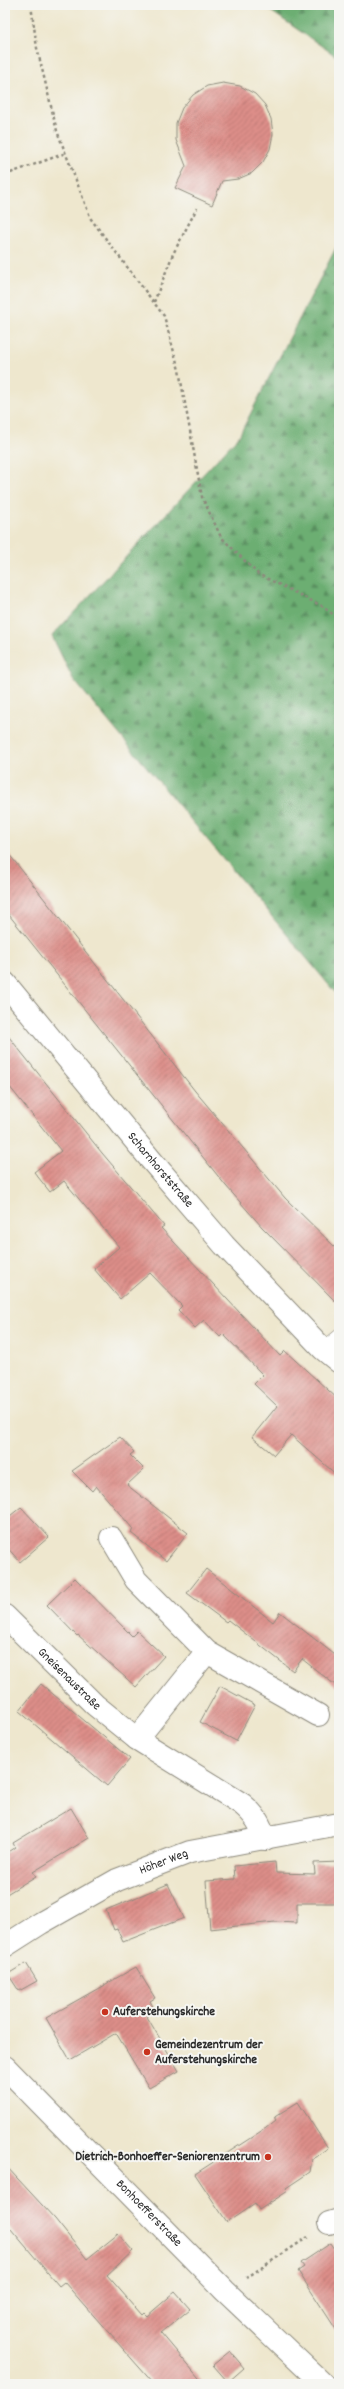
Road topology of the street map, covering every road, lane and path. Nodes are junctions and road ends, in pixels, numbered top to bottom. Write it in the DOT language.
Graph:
graph roads {
  1 [pos="31,5"];
  2 [pos="66,153"];
  3 [pos="5,175"];
  4 [pos="197,208"];
  5 [pos="153,302"];
  6 [pos="339,619"];
  7 [pos="5,984"];
  8 [pos="334,1349"];
  9 [pos="111,1538"];
  10 [pos="5,1616"];
  11 [pos="207,1652"];
  12 [pos="318,1715"];
  13 [pos="137,1739"];
  14 [pos="339,1824"];
  15 [pos="265,1839"];
  16 [pos="5,1946"];
  17 [pos="5,2067"];
  18 [pos="334,2222"];
  19 [pos="225,2291"];
  20 [pos="323,2384"];
  1 -- 2 [label="path"];
  2 -- 3 [label="path"];
  2 -- 5 [label="path"];
  4 -- 5 [label="path"];
  5 -- 6 [label="path"];
  7 -- 8 [label="street, Scharnhorststraße"];
  9 -- 11 [label="street"];
  10 -- 13 [label="street, Gneisenaustraße"];
  11 -- 12 [label="street"];
  11 -- 13 [label="street"];
  13 -- 15 [label="street, Gneisenaustraße"];
  14 -- 15 [label="street, Höher Weg"];
  15 -- 16 [label="street, Höher Weg"];
  17 -- 19 [label="street, Bonhoefferstraße"];
  18 -- 19 [label="path"];
  19 -- 20 [label="street, Bonhoefferstraße"];
}
